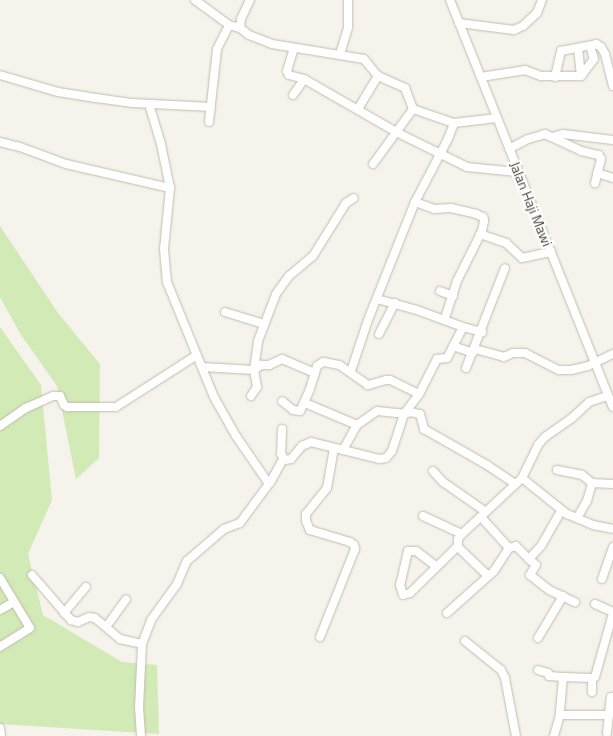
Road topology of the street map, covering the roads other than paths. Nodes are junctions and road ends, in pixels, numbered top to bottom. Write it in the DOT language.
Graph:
graph roads {
  1 [pos="195,0"];
  2 [pos="250,0"];
  3 [pos="348,0"];
  4 [pos="450,0"];
  5 [pos="542,0"];
  6 [pos="459,23"];
  7 [pos="229,25"];
  8 [pos="240,28"];
  9 [pos="590,46"];
  10 [pos="294,48"];
  11 [pos="578,48"];
  12 [pos="340,54"];
  13 [pos="0,75"];
  14 [pos="378,76"];
  15 [pos="481,76"];
  16 [pos="581,76"];
  17 [pos="555,77"];
  18 [pos="304,80"];
  19 [pos="613,86"];
  20 [pos="293,95"];
  21 [pos="149,104"];
  22 [pos="211,108"];
  23 [pos="358,109"];
  24 [pos="413,109"];
  25 [pos="497,118"];
  26 [pos="209,122"];
  27 [pos="454,122"];
  28 [pos="396,132"];
  29 [pos="552,137"];
  30 [pos="613,140"];
  31 [pos="0,142"];
  32 [pos="509,148"];
  33 [pos="438,154"];
  34 [pos="372,164"];
  35 [pos="518,172"];
  36 [pos="597,174"];
  37 [pos="613,178"];
  38 [pos="595,183"];
  39 [pos="170,188"];
  40 [pos="354,198"];
  41 [pos="415,202"];
  42 [pos="480,234"];
  43 [pos="550,252"];
  44 [pos="505,268"];
  45 [pos="440,291"];
  46 [pos="452,296"];
  47 [pos="377,298"];
  48 [pos="395,303"];
  49 [pos="225,312"];
  50 [pos="445,319"];
  51 [pos="264,324"];
  52 [pos="463,327"];
  53 [pos="482,332"];
  54 [pos="379,334"];
  55 [pos="453,346"];
  56 [pos="474,351"];
  57 [pos="613,354"];
  58 [pos="197,355"];
  59 [pos="595,362"];
  60 [pos="202,367"];
  61 [pos="466,368"];
  62 [pos="254,370"];
  63 [pos="351,371"];
  64 [pos="315,372"];
  65 [pos="419,394"];
  66 [pos="251,396"];
  67 [pos="608,396"];
  68 [pos="282,401"];
  69 [pos="305,403"];
  70 [pos="613,407"];
  71 [pos="404,414"];
  72 [pos="357,425"];
  73 [pos="0,426"];
  74 [pos="282,429"];
  75 [pos="334,449"];
  76 [pos="343,450"];
  77 [pos="283,459"];
  78 [pos="556,470"];
  79 [pos="433,471"];
  80 [pos="522,478"];
  81 [pos="592,483"];
  82 [pos="269,484"];
  83 [pos="515,484"];
  84 [pos="613,484"];
  85 [pos="561,511"];
  86 [pos="484,514"];
  87 [pos="423,516"];
  88 [pos="577,518"];
  89 [pos="613,529"];
  90 [pos="462,534"];
  91 [pos="458,546"];
  92 [pos="613,547"];
  93 [pos="509,548"];
  94 [pos="529,559"];
  95 [pos="436,566"];
  96 [pos="32,575"];
  97 [pos="488,576"];
  98 [pos="0,578"];
  99 [pos="602,579"];
  100 [pos="86,587"];
  101 [pos="563,596"];
  102 [pos="126,599"];
  103 [pos="14,602"];
  104 [pos="576,602"];
  105 [pos="595,604"];
  106 [pos="0,610"];
  107 [pos="613,612"];
  108 [pos="64,613"];
  109 [pos="447,613"];
  110 [pos="106,627"];
  111 [pos="320,637"];
  112 [pos="538,638"];
  113 [pos="465,642"];
  114 [pos="142,644"];
  115 [pos="0,647"];
  116 [pos="538,670"];
  117 [pos="563,677"];
  118 [pos="592,678"];
  119 [pos="592,692"];
  120 [pos="613,697"];
  121 [pos="560,715"];
  122 [pos="609,715"];
  123 [pos="0,728"];
  124 [pos="607,733"];
  125 [pos="1,736"];
  126 [pos="141,736"];
  127 [pos="516,736"];
  128 [pos="554,736"];
  1 -- 7 [label="street"];
  2 -- 8 [label="street"];
  3 -- 12 [label="street"];
  4 -- 6 [label="street, Jalan Haji Mawi"];
  5 -- 6 [label="street"];
  6 -- 15 [label="street, Jalan Haji Mawi"];
  7 -- 8 [label="street"];
  7 -- 22 [label="street"];
  8 -- 10 [label="street"];
  9 -- 11 [label="street"];
  9 -- 16 [label="street"];
  9 -- 19 [label="street"];
  10 -- 12 [label="street"];
  10 -- 18 [label="street"];
  11 -- 16 [label="street"];
  11 -- 17 [label="street"];
  12 -- 14 [label="street"];
  13 -- 21 [label="street"];
  14 -- 23 [label="street"];
  14 -- 24 [label="street"];
  15 -- 17 [label="street"];
  15 -- 25 [label="street, Jalan Haji Mawi"];
  16 -- 17 [label="street"];
  18 -- 20 [label="street"];
  18 -- 23 [label="street"];
  21 -- 22 [label="street"];
  21 -- 39 [label="street"];
  22 -- 26 [label="street"];
  23 -- 28 [label="street"];
  24 -- 27 [label="street"];
  24 -- 28 [label="street"];
  25 -- 27 [label="street"];
  25 -- 32 [label="street, Jalan Haji Mawi"];
  27 -- 33 [label="street"];
  28 -- 33 [label="street"];
  28 -- 34 [label="street"];
  29 -- 30 [label="street"];
  29 -- 32 [label="street"];
  29 -- 36 [label="street"];
  31 -- 39 [label="street"];
  32 -- 35 [label="street, Jalan Haji Mawi"];
  33 -- 35 [label="street"];
  33 -- 41 [label="street"];
  35 -- 43 [label="street, Jalan Haji Mawi"];
  36 -- 37 [label="street"];
  36 -- 38 [label="street"];
  39 -- 58 [label="street"];
  40 -- 51 [label="street"];
  41 -- 42 [label="street"];
  41 -- 47 [label="street"];
  42 -- 43 [label="street"];
  42 -- 46 [label="street"];
  43 -- 59 [label="street, Jalan Haji Mawi"];
  44 -- 53 [label="street"];
  45 -- 46 [label="street"];
  46 -- 50 [label="street"];
  47 -- 48 [label="street"];
  47 -- 63 [label="street"];
  48 -- 50 [label="street"];
  48 -- 54 [label="street"];
  49 -- 51 [label="street"];
  50 -- 52 [label="street"];
  51 -- 62 [label="street"];
  52 -- 53 [label="street"];
  52 -- 55 [label="street"];
  53 -- 56 [label="street"];
  55 -- 56 [label="street"];
  55 -- 65 [label="street"];
  56 -- 59 [label="street"];
  56 -- 61 [label="street"];
  57 -- 59 [label="street"];
  58 -- 60 [label="street"];
  58 -- 73 [label="street"];
  59 -- 67 [label="street, Jalan Haji Mawi"];
  60 -- 62 [label="street"];
  60 -- 82 [label="street"];
  62 -- 64 [label="street"];
  62 -- 66 [label="street"];
  63 -- 64 [label="street"];
  63 -- 65 [label="street"];
  64 -- 69 [label="street"];
  65 -- 71 [label="street"];
  67 -- 70 [label="street, Jalan Haji Mawi"];
  67 -- 80 [label="street"];
  68 -- 69 [label="street"];
  69 -- 72 [label="street"];
  71 -- 72 [label="street"];
  71 -- 76 [label="street"];
  71 -- 83 [label="street"];
  72 -- 76 [label="street"];
  74 -- 77 [label="street"];
  75 -- 76 [label="street"];
  75 -- 77 [label="street"];
  75 -- 111 [label="street"];
  77 -- 82 [label="street"];
  78 -- 81 [label="street"];
  79 -- 86 [label="street"];
  80 -- 83 [label="street"];
  80 -- 85 [label="street"];
  81 -- 84 [label="street"];
  81 -- 88 [label="street"];
  82 -- 114 [label="street"];
  83 -- 86 [label="street"];
  85 -- 88 [label="street"];
  85 -- 94 [label="street"];
  86 -- 90 [label="street"];
  86 -- 93 [label="street"];
  87 -- 90 [label="street"];
  88 -- 89 [label="street"];
  89 -- 92 [label="street"];
  90 -- 91 [label="street"];
  91 -- 95 [label="street"];
  91 -- 97 [label="street"];
  92 -- 99 [label="street"];
  93 -- 94 [label="street"];
  93 -- 97 [label="street"];
  94 -- 101 [label="street"];
  95 -- 95 [label="street"];
  96 -- 108 [label="street"];
  97 -- 109 [label="street"];
  98 -- 103 [label="street"];
  100 -- 108 [label="street"];
  101 -- 104 [label="street"];
  101 -- 112 [label="street"];
  102 -- 110 [label="street"];
  103 -- 106 [label="street"];
  103 -- 115 [label="street"];
  105 -- 107 [label="street"];
  107 -- 118 [label="street"];
  108 -- 110 [label="street"];
  110 -- 114 [label="street"];
  113 -- 127 [label="street"];
  114 -- 126 [label="street"];
  116 -- 117 [label="street"];
  117 -- 118 [label="street"];
  117 -- 121 [label="street"];
  118 -- 119 [label="street"];
  120 -- 122 [label="street"];
  121 -- 122 [label="street"];
  121 -- 128 [label="street"];
  122 -- 124 [label="street"];
  123 -- 125 [label="street"];
}
